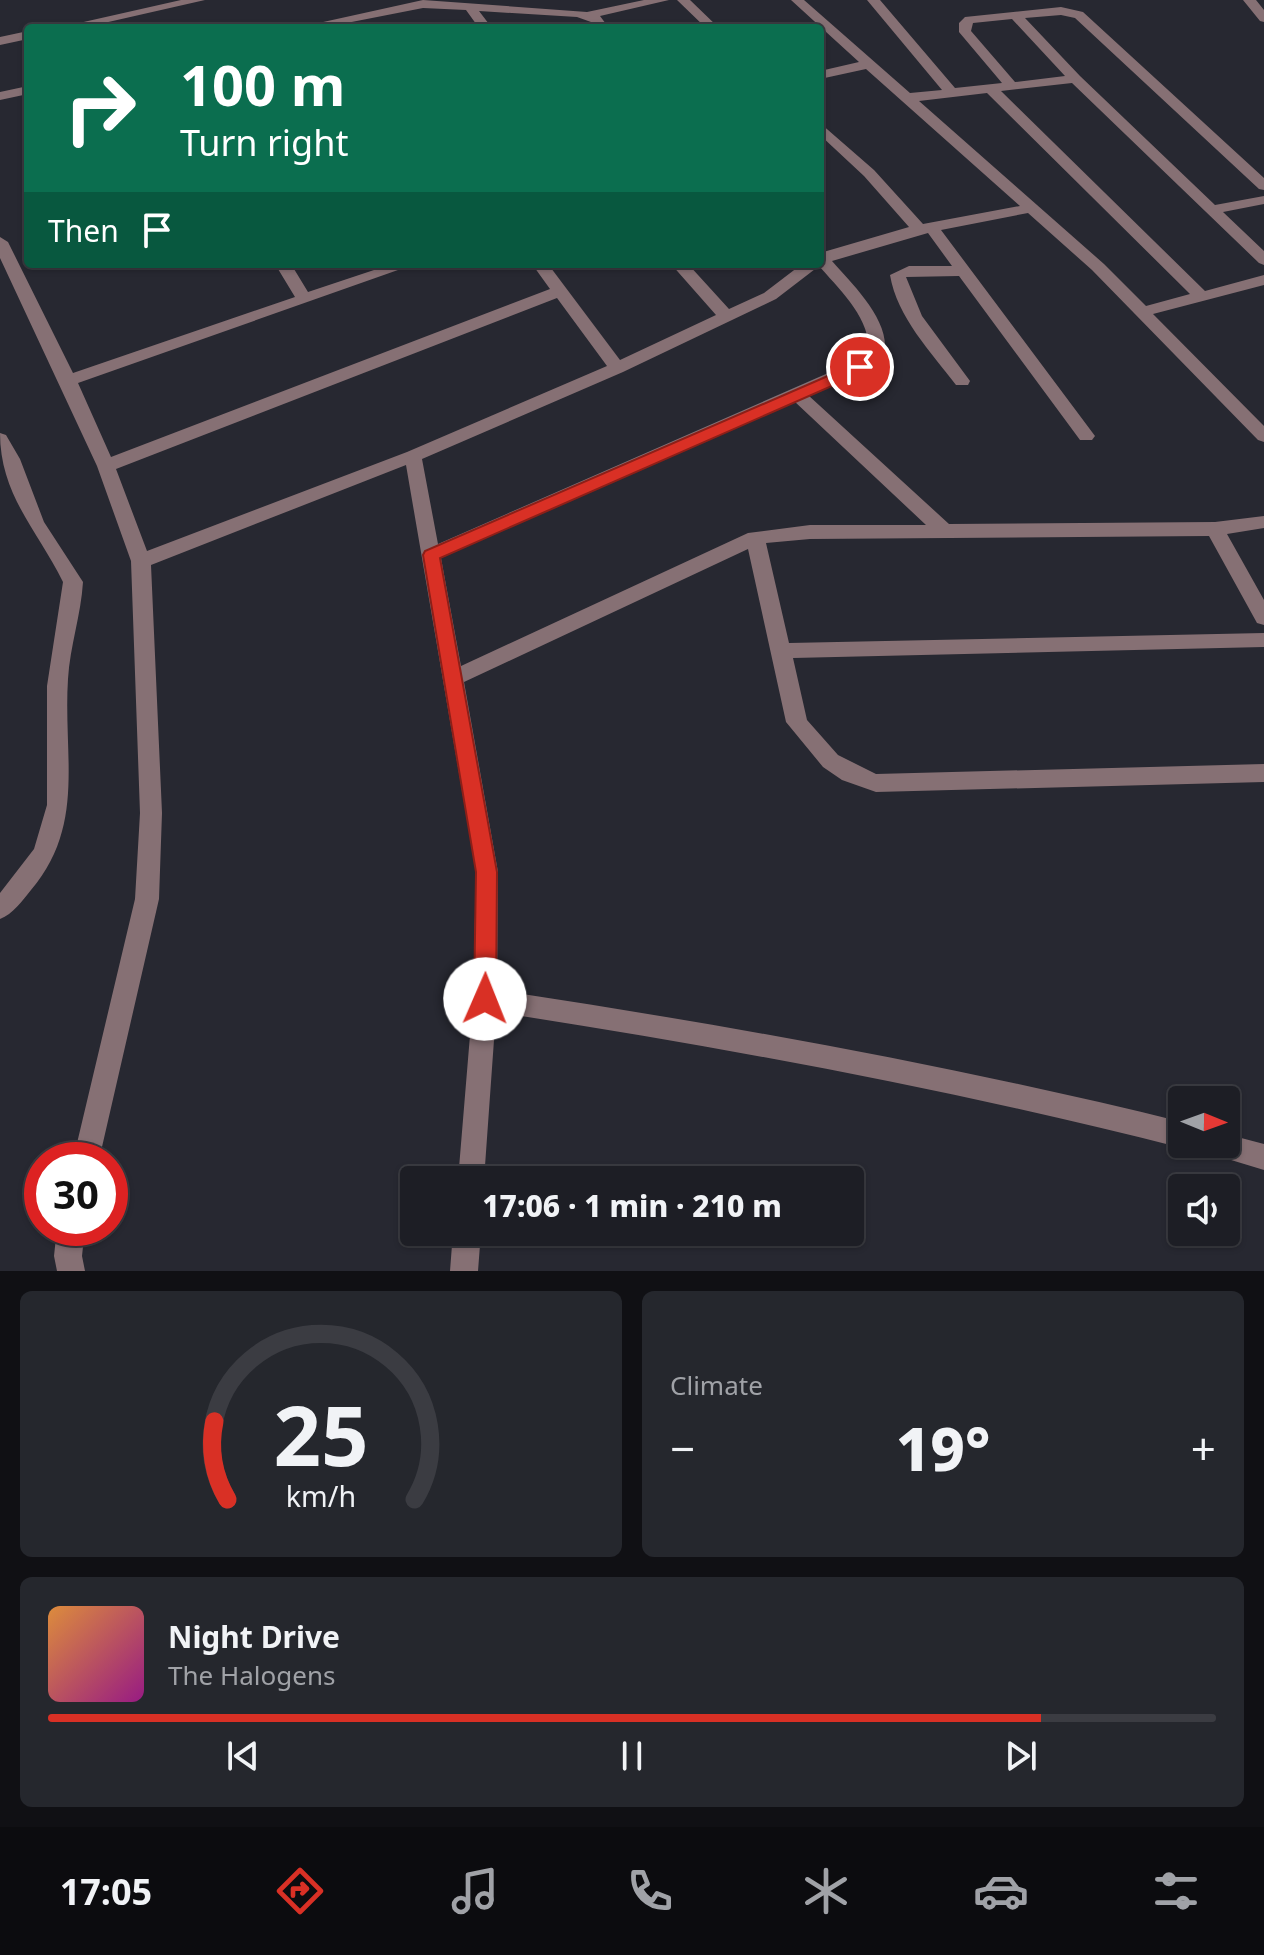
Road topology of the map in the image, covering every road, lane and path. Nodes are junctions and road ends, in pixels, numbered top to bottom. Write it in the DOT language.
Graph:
graph roads {
  1 [pos="199,0"];
  2 [pos="663,0"];
  3 [pos="683,0"];
  4 [pos="797,0"];
  5 [pos="873,0"];
  6 [pos="1249,0"];
  7 [pos="164,3"];
  8 [pos="469,6"];
  9 [pos="357,15"];
  10 [pos="588,15"];
  11 [pos="1015,15"];
  12 [pos="1264,18"];
  13 [pos="79,24"];
  14 [pos="319,24"];
  15 [pos="364,24"];
  16 [pos="483,24"];
  17 [pos="598,24"];
  18 [pos="709,24"];
  19 [pos="24,36"];
  20 [pos="0,41"];
  21 [pos="869,64"];
  22 [pos="824,74"];
  23 [pos="1075,79"];
  24 [pos="1012,86"];
  25 [pos="990,88"];
  26 [pos="24,91"];
  27 [pos="952,93"];
  28 [pos="0,96"];
  29 [pos="906,98"];
  30 [pos="824,131"];
  31 [pos="1264,186"];
  32 [pos="1264,200"];
  33 [pos="1030,208"];
  34 [pos="1212,210"];
  35 [pos="926,229"];
  36 [pos="0,242"];
  37 [pos="824,258"];
  38 [pos="1264,260"];
  39 [pos="824,266"];
  40 [pos="285,268"];
  41 [pos="395,268"];
  42 [pos="543,268"];
  43 [pos="683,268"];
  44 [pos="807,268"];
  45 [pos="965,271"];
  46 [pos="1264,280"];
  47 [pos="560,291"];
  48 [pos="1202,297"];
  49 [pos="304,299"];
  50 [pos="1142,312"];
  51 [pos="726,316"];
  52 [pos="617,368"];
  53 [pos="68,380"];
  54 [pos="962,381"];
  55 [pos="797,395"];
  56 [pos="1086,436"];
  57 [pos="1264,436"];
  58 [pos="0,439"];
  59 [pos="413,456"];
  60 [pos="106,466"];
  61 [pos="1264,522"];
  62 [pos="1215,529"];
  63 [pos="944,531"];
  64 [pos="755,538"];
  65 [pos="431,555"];
  66 [pos="141,561"];
  67 [pos="1264,618"];
  68 [pos="1264,640"];
  69 [pos="781,651"];
  70 [pos="454,678"];
  71 [pos="1264,773"];
  72 [pos="0,909"];
  73 [pos="485,999"];
  74 [pos="1168,1131"];
  75 [pos="90,1142"];
  76 [pos="1240,1150"];
  77 [pos="1264,1157"];
  78 [pos="472,1166"];
  79 [pos="69,1246"];
  80 [pos="466,1246"];
  81 [pos="71,1271"];
  82 [pos="464,1271"];
  1 -- 7 [label="street"];
  2 -- 10 [label="street"];
  3 -- 18 [label="street"];
  4 -- 21 [label="street"];
  5 -- 27 [label="street"];
  6 -- 12 [label="street"];
  7 -- 13 [label="street"];
  8 -- 9 [label="street"];
  8 -- 10 [label="street"];
  8 -- 16 [label="street"];
  9 -- 14 [label="street"];
  9 -- 15 [label="street"];
  10 -- 17 [label="street"];
  11 -- 23 [label="street"];
  11 -- 24 [label="street"];
  11 -- 31 [label="street"];
  19 -- 20 [label="street"];
  21 -- 22 [label="street"];
  21 -- 29 [label="street"];
  23 -- 24 [label="street"];
  23 -- 34 [label="street"];
  24 -- 25 [label="street"];
  25 -- 27 [label="street"];
  25 -- 48 [label="street"];
  26 -- 28 [label="street"];
  27 -- 29 [label="street"];
  29 -- 33 [label="street"];
  30 -- 35 [label="street"];
  32 -- 34 [label="street"];
  33 -- 35 [label="street"];
  33 -- 50 [label="street"];
  34 -- 38 [label="street"];
  35 -- 37 [label="street"];
  35 -- 45 [label="street"];
  36 -- 53 [label="street"];
  39 -- 55 [label="street"];
  40 -- 49 [label="street"];
  41 -- 49 [label="street"];
  42 -- 47 [label="street"];
  43 -- 51 [label="street"];
  44 -- 51 [label="street"];
  45 -- 54 [label="street"];
  45 -- 56 [label="street"];
  46 -- 48 [label="street"];
  47 -- 52 [label="street"];
  47 -- 60 [label="street"];
  48 -- 50 [label="street"];
  49 -- 53 [label="street"];
  50 -- 57 [label="street"];
  51 -- 52 [label="street"];
  52 -- 59 [label="street"];
  53 -- 60 [label="street"];
  55 -- 63 [label="street"];
  55 -- 65 [label="street"];
  58 -- 72 [label="street"];
  59 -- 65 [label="street"];
  59 -- 66 [label="street"];
  60 -- 66 [label="street"];
  61 -- 62 [label="street"];
  62 -- 63 [label="street"];
  62 -- 67 [label="street"];
  63 -- 64 [label="street"];
  64 -- 69 [label="street"];
  64 -- 70 [label="street"];
  65 -- 70 [label="street"];
  66 -- 75 [label="street"];
  68 -- 69 [label="street"];
  69 -- 71 [label="street"];
  70 -- 73 [label="street"];
  73 -- 74 [label="street"];
  73 -- 78 [label="street"];
  76 -- 77 [label="street"];
  79 -- 81 [label="street"];
  80 -- 82 [label="street"];
}
